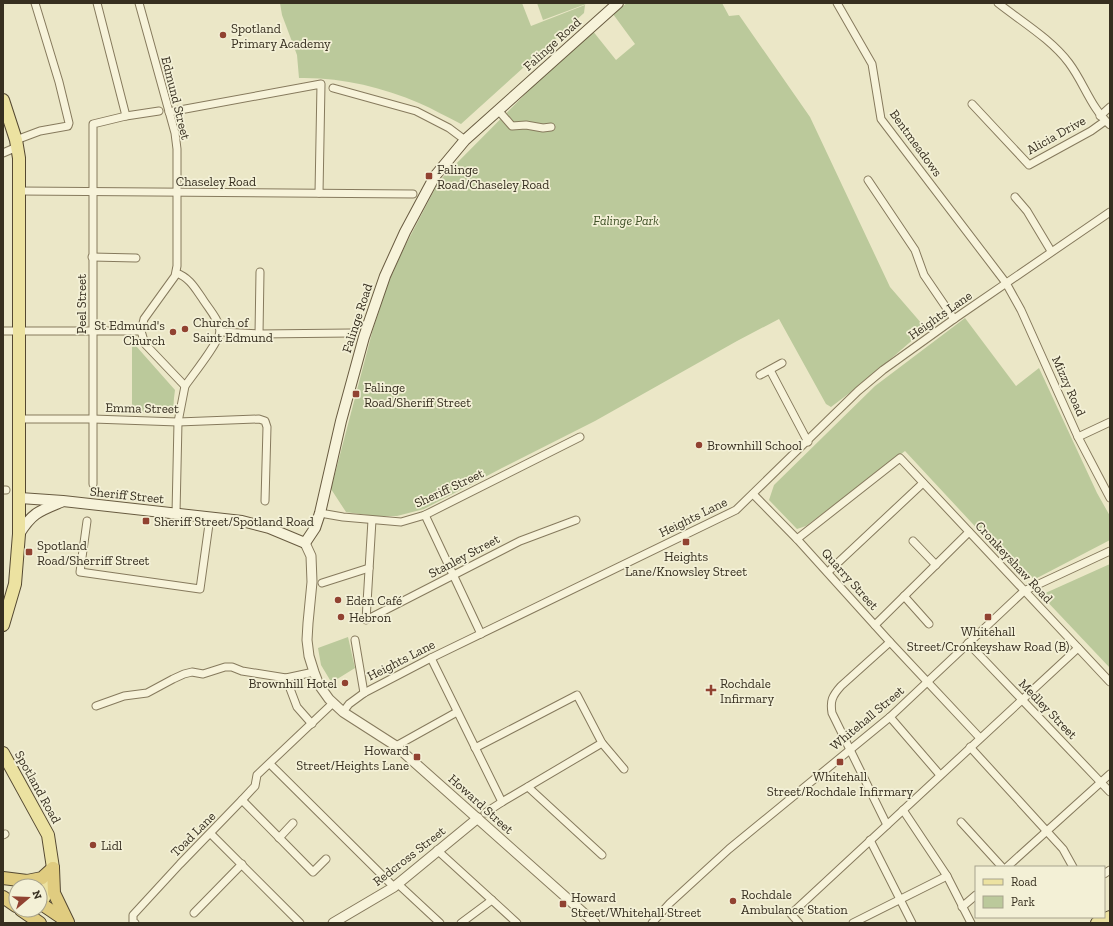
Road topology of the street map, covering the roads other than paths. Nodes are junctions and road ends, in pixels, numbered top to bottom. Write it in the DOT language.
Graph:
graph roads {
  1 [pos="35,3"];
  2 [pos="97,3"];
  3 [pos="139,3"];
  4 [pos="618,3"];
  5 [pos="837,3"];
  6 [pos="998,3"];
  7 [pos="333,88"];
  8 [pos="3,100"];
  9 [pos="972,104"];
  10 [pos="1110,107"];
  11 [pos="498,110"];
  12 [pos="159,111"];
  13 [pos="169,112"];
  14 [pos="126,116"];
  15 [pos="1105,121"];
  16 [pos="551,127"];
  17 [pos="465,140"];
  18 [pos="17,143"];
  19 [pos="3,153"];
  20 [pos="868,180"];
  21 [pos="19,192"];
  22 [pos="93,192"];
  23 [pos="176,192"];
  24 [pos="319,194"];
  25 [pos="413,194"];
  26 [pos="1015,197"];
  27 [pos="1110,212"];
  28 [pos="1052,251"];
  29 [pos="92,257"];
  30 [pos="136,258"];
  31 [pos="260,272"];
  32 [pos="176,273"];
  33 [pos="1006,283"];
  34 [pos="954,319"];
  35 [pos="3,331"];
  36 [pos="18,331"];
  37 [pos="93,331"];
  38 [pos="141,331"];
  39 [pos="220,332"];
  40 [pos="350,333"];
  41 [pos="259,334"];
  42 [pos="782,363"];
  43 [pos="770,370"];
  44 [pos="760,375"];
  45 [pos="185,386"];
  46 [pos="19,419"];
  47 [pos="92,419"];
  48 [pos="178,422"];
  49 [pos="1110,422"];
  50 [pos="580,437"];
  51 [pos="1078,437"];
  52 [pos="808,442"];
  53 [pos="923,483"];
  54 [pos="93,484"];
  55 [pos="753,494"];
  56 [pos="20,498"];
  57 [pos="1110,498"];
  58 [pos="63,501"];
  59 [pos="265,501"];
  60 [pos="320,513"];
  61 [pos="176,514"];
  62 [pos="425,515"];
  63 [pos="210,517"];
  64 [pos="372,520"];
  65 [pos="576,520"];
  66 [pos="87,521"];
  67 [pos="969,532"];
  68 [pos="20,534"];
  69 [pos="797,539"];
  70 [pos="305,542"];
  71 [pos="913,542"];
  72 [pos="1110,551"];
  73 [pos="936,565"];
  74 [pos="369,568"];
  75 [pos="828,572"];
  76 [pos="454,576"];
  77 [pos="322,583"];
  78 [pos="1024,591"];
  79 [pos="904,596"];
  80 [pos="6,608"];
  81 [pos="929,624"];
  82 [pos="3,625"];
  83 [pos="875,625"];
  84 [pos="481,634"];
  85 [pos="355,640"];
  86 [pos="890,642"];
  87 [pos="968,643"];
  88 [pos="1078,648"];
  89 [pos="431,658"];
  90 [pos="314,672"];
  91 [pos="286,678"];
  92 [pos="927,682"];
  93 [pos="1110,682"];
  94 [pos="364,693"];
  95 [pos="1022,700"];
  96 [pos="333,703"];
  97 [pos="96,706"];
  98 [pos="342,712"];
  99 [pos="457,712"];
  100 [pos="890,717"];
  101 [pos="312,724"];
  102 [pos="980,738"];
  103 [pos="602,743"];
  104 [pos="396,746"];
  105 [pos="475,748"];
  106 [pos="970,748"];
  107 [pos="849,749"];
  108 [pos="3,754"];
  109 [pos="270,764"];
  110 [pos="624,768"];
  111 [pos="1110,774"];
  112 [pos="940,776"];
  113 [pos="1101,782"];
  114 [pos="528,787"];
  115 [pos="1110,792"];
  116 [pos="242,800"];
  117 [pos="502,802"];
  118 [pos="903,810"];
  119 [pos="482,816"];
  120 [pos="961,822"];
  121 [pos="293,823"];
  122 [pos="886,825"];
  123 [pos="1047,831"];
  124 [pos="211,834"];
  125 [pos="279,838"];
  126 [pos="870,840"];
  127 [pos="438,850"];
  128 [pos="602,855"];
  129 [pos="326,859"];
  130 [pos="242,864"];
  131 [pos="1001,866"];
  132 [pos="1007,866"];
  133 [pos="1072,866"];
  134 [pos="53,868"];
  135 [pos="947,876"];
  136 [pos="3,878"];
  137 [pos="48,885"];
  138 [pos="396,885"];
  139 [pos="975,896"];
  140 [pos="492,900"];
  141 [pos="900,900"];
  142 [pos="962,907"];
  143 [pos="194,913"];
  144 [pos="48,916"];
  145 [pos="69,922"];
  146 [pos="134,922"];
  147 [pos="300,923"];
  148 [pos="333,923"];
  149 [pos="440,923"];
  150 [pos="461,923"];
  151 [pos="517,923"];
  152 [pos="595,923"];
  153 [pos="652,923"];
  154 [pos="799,923"];
  155 [pos="853,923"];
  156 [pos="912,923"];
  157 [pos="971,923"];
  1 -- 18 [label="street"];
  2 -- 14 [label="street"];
  3 -- 13 [label="street, Edmund Street"];
  4 -- 11 [label="main road, Falinge Road"];
  5 -- 33 [label="street, Bentmeadows"];
  6 -- 15 [label="street"];
  7 -- 17 [label="street"];
  8 -- 18 [label="main road"];
  9 -- 15 [label="street, Alicia Drive"];
  10 -- 15 [label="street"];
  11 -- 16 [label="street"];
  11 -- 17 [label="main road, Falinge Road"];
  12 -- 14 [label="street"];
  13 -- 23 [label="street, Edmund Street"];
  13 -- 24 [label="street"];
  14 -- 22 [label="street, Peel Street"];
  17 -- 60 [label="main road, Falinge Road"];
  18 -- 19 [label="street"];
  18 -- 21 [label="main road"];
  20 -- 34 [label="street"];
  21 -- 22 [label="street, Chaseley Road"];
  21 -- 36 [label="main road"];
  22 -- 23 [label="street, Chaseley Road"];
  22 -- 29 [label="street, Peel Street"];
  23 -- 24 [label="street, Chaseley Road"];
  23 -- 32 [label="street, Edmund Street"];
  24 -- 25 [label="street, Chaseley Road"];
  26 -- 28 [label="street"];
  27 -- 28 [label="street, Heights Lane"];
  28 -- 33 [label="street, Heights Lane"];
  29 -- 30 [label="street"];
  29 -- 37 [label="street, Peel Street"];
  31 -- 41 [label="street"];
  32 -- 38 [label="street"];
  32 -- 39 [label="street"];
  33 -- 34 [label="street, Heights Lane"];
  33 -- 51 [label="street, Mizzy Road"];
  34 -- 52 [label="street, Heights Lane"];
  35 -- 36 [label="street"];
  36 -- 37 [label="street"];
  36 -- 46 [label="main road"];
  37 -- 38 [label="street"];
  37 -- 47 [label="street, Peel Street"];
  38 -- 45 [label="street"];
  39 -- 41 [label="street"];
  39 -- 45 [label="street"];
  40 -- 41 [label="street"];
  42 -- 43 [label="street"];
  43 -- 44 [label="street"];
  43 -- 52 [label="street"];
  45 -- 48 [label="street"];
  46 -- 47 [label="street, Emma Street"];
  46 -- 56 [label="main road"];
  47 -- 48 [label="street, Emma Street"];
  47 -- 54 [label="street, Peel Street"];
  48 -- 59 [label="street, Emma Street"];
  48 -- 61 [label="street"];
  49 -- 51 [label="street"];
  50 -- 62 [label="street, Sheriff Street"];
  51 -- 57 [label="street, Mizzy Road"];
  52 -- 55 [label="street, Heights Lane"];
  53 -- 67 [label="street, Cronkeyshaw Road"];
  53 -- 69 [label="street, Cronkeyshaw Road"];
  53 -- 75 [label="street"];
  55 -- 69 [label="street, Quarry Street"];
  55 -- 84 [label="street, Heights Lane"];
  56 -- 58 [label="main road, Sheriff Street"];
  56 -- 68 [label="main road"];
  58 -- 61 [label="main road, Sheriff Street"];
  58 -- 68 [label="main road"];
  60 -- 64 [label="street, Sheriff Street"];
  60 -- 70 [label="main road, Falinge Road"];
  61 -- 63 [label="main road, Sheriff Street"];
  62 -- 64 [label="street, Sheriff Street"];
  62 -- 76 [label="street"];
  63 -- 66 [label="street"];
  63 -- 70 [label="main road, Sheriff Street"];
  64 -- 74 [label="street"];
  65 -- 76 [label="street, Stanley Street"];
  67 -- 73 [label="street"];
  67 -- 78 [label="street, Cronkeyshaw Road"];
  68 -- 80 [label="main road"];
  69 -- 75 [label="street, Quarry Street"];
  70 -- 90 [label="street"];
  71 -- 73 [label="street"];
  72 -- 78 [label="street, Whitehall Street"];
  73 -- 79 [label="street"];
  74 -- 76 [label="street, Stanley Street"];
  74 -- 77 [label="street"];
  75 -- 83 [label="street, Quarry Street"];
  76 -- 84 [label="street"];
  78 -- 87 [label="street, Whitehall Street"];
  78 -- 88 [label="street, Cronkeyshaw Road"];
  79 -- 81 [label="street"];
  79 -- 83 [label="street"];
  80 -- 82 [label="main road"];
  83 -- 86 [label="street, Quarry Street"];
  84 -- 89 [label="street, Heights Lane"];
  85 -- 94 [label="street"];
  86 -- 92 [label="street, Quarry Street"];
  86 -- 107 [label="street"];
  87 -- 92 [label="street, Whitehall Street"];
  87 -- 95 [label="street, Medley Street"];
  88 -- 93 [label="street, Cronkeyshaw Road"];
  88 -- 95 [label="street"];
  89 -- 94 [label="street, Heights Lane"];
  89 -- 99 [label="street"];
  90 -- 91 [label="street"];
  90 -- 96 [label="street"];
  91 -- 97 [label="street"];
  91 -- 101 [label="street"];
  92 -- 100 [label="street, Whitehall Street"];
  92 -- 102 [label="street, Quarry Street"];
  94 -- 98 [label="street, Heights Lane"];
  95 -- 102 [label="street"];
  95 -- 113 [label="street, Medley Street"];
  96 -- 98 [label="street"];
  96 -- 101 [label="street, Toad Lane"];
  98 -- 104 [label="street, Howard Street"];
  99 -- 104 [label="street"];
  99 -- 105 [label="street"];
  100 -- 107 [label="street, Whitehall Street"];
  100 -- 112 [label="street"];
  101 -- 109 [label="street, Toad Lane"];
  102 -- 106 [label="street"];
  103 -- 105 [label="street"];
  103 -- 110 [label="street"];
  103 -- 114 [label="street, Redcross Street"];
  104 -- 119 [label="street, Howard Street"];
  105 -- 117 [label="street"];
  106 -- 112 [label="street"];
  106 -- 123 [label="street"];
  107 -- 122 [label="street"];
  107 -- 153 [label="street, Whitehall Street"];
  108 -- 134 [label="main road, Spotland Road"];
  109 -- 116 [label="street, Toad Lane"];
  109 -- 138 [label="street"];
  111 -- 113 [label="street"];
  112 -- 118 [label="street"];
  113 -- 115 [label="street, Medley Street"];
  113 -- 123 [label="street"];
  114 -- 117 [label="street, Redcross Street"];
  114 -- 128 [label="street"];
  116 -- 124 [label="street, Toad Lane"];
  116 -- 125 [label="street"];
  117 -- 119 [label="street, Redcross Street"];
  118 -- 122 [label="street"];
  118 -- 135 [label="street"];
  119 -- 127 [label="street, Redcross Street"];
  119 -- 152 [label="street, Howard Street"];
  120 -- 131 [label="street"];
  121 -- 125 [label="street"];
  122 -- 126 [label="street"];
  123 -- 132 [label="street"];
  123 -- 133 [label="street"];
  124 -- 130 [label="street"];
  124 -- 146 [label="street, Toad Lane"];
  125 -- 129 [label="street"];
  126 -- 141 [label="street"];
  126 -- 154 [label="street"];
  127 -- 138 [label="street, Redcross Street"];
  127 -- 140 [label="street"];
  130 -- 143 [label="street"];
  130 -- 147 [label="street"];
  134 -- 136 [label="highway"];
  134 -- 137 [label="main road, Spotland Road"];
  134 -- 145 [label="highway"];
  135 -- 141 [label="street"];
  135 -- 142 [label="street"];
  138 -- 148 [label="street, Redcross Street"];
  138 -- 149 [label="street"];
  139 -- 142 [label="street"];
  140 -- 150 [label="street"];
  140 -- 151 [label="street"];
  141 -- 155 [label="street"];
  141 -- 156 [label="street"];
  142 -- 157 [label="street"];
  144 -- 145 [label="highway"];
}
